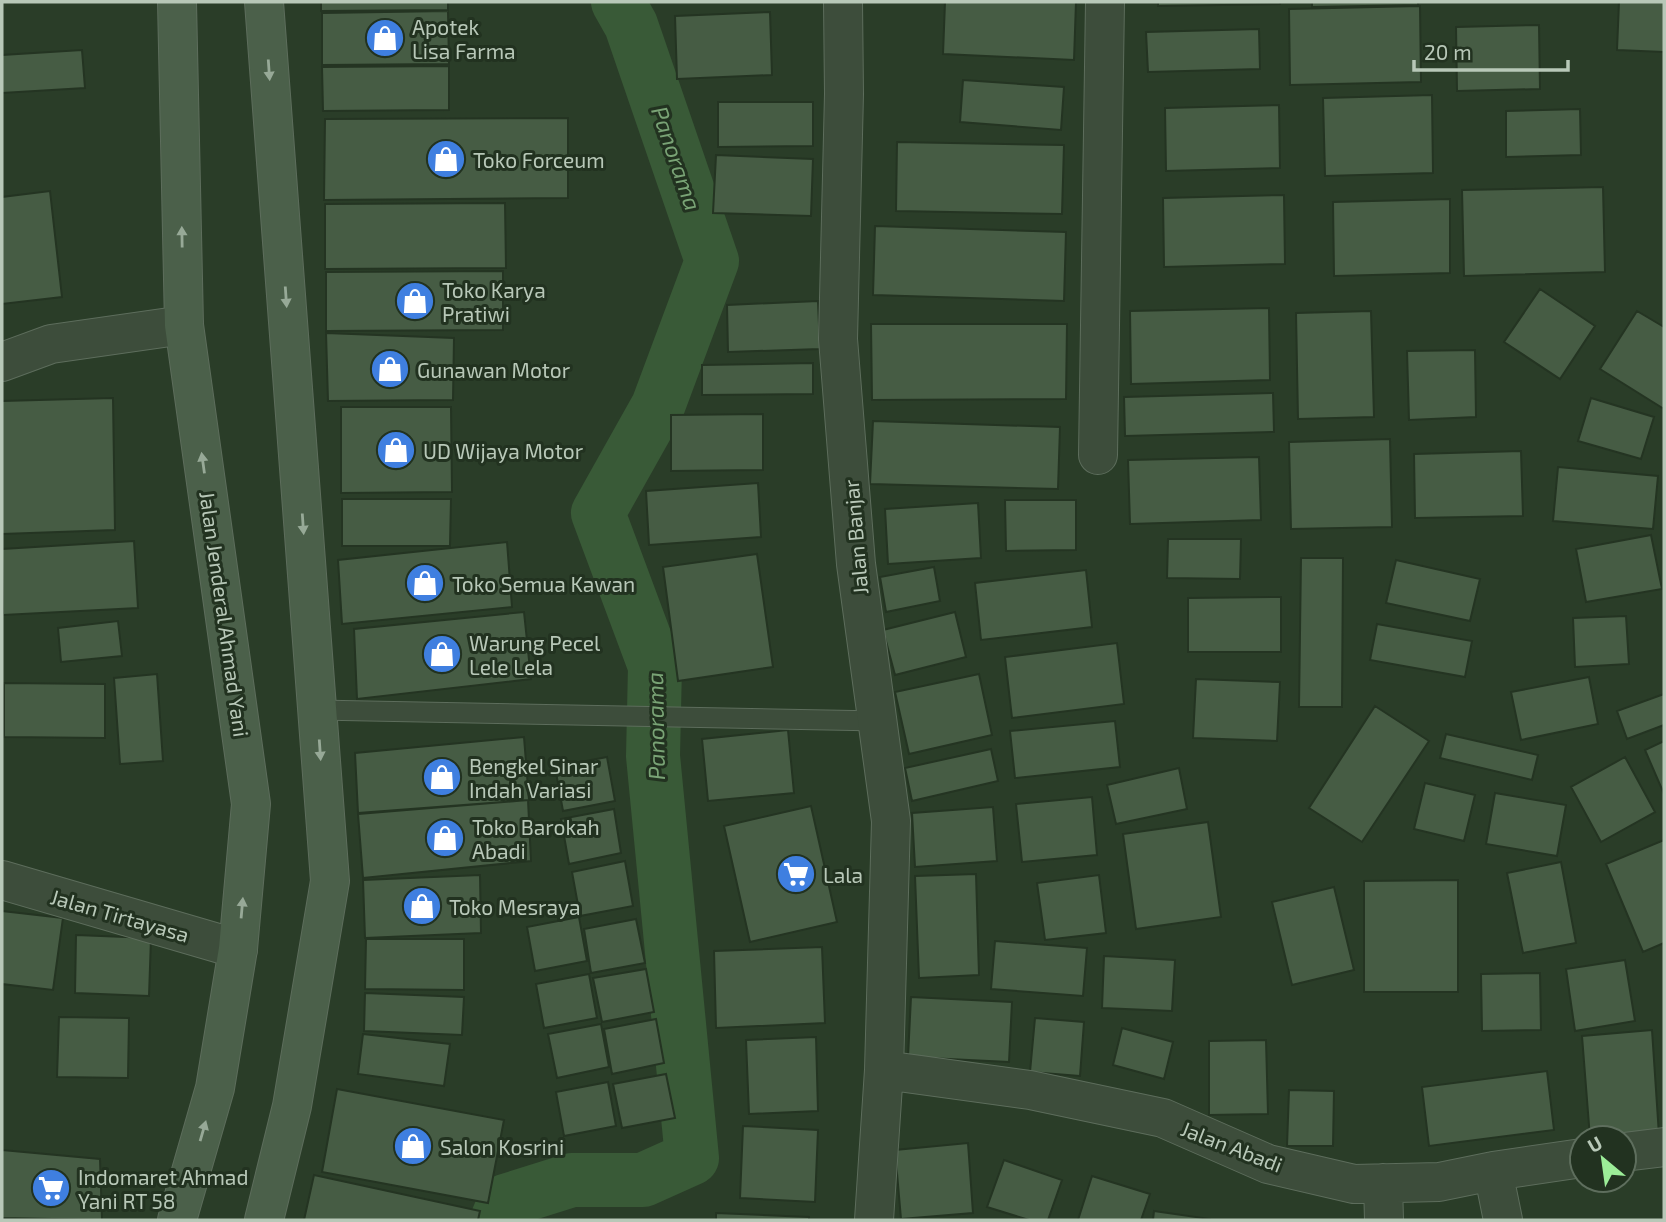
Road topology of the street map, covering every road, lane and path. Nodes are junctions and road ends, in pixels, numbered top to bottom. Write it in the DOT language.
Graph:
graph roads {
  1 [pos="177,2"];
  2 [pos="264,2"];
  3 [pos="843,2"];
  4 [pos="1105,2"];
  5 [pos="184,325"];
  6 [pos="2,362"];
  7 [pos="1098,455"];
  8 [pos="317,710"];
  9 [pos="879,721"];
  10 [pos="2,880"];
  11 [pos="238,949"];
  12 [pos="884,1070"];
  13 [pos="1664,1147"];
  14 [pos="1638,1150"];
  15 [pos="1568,1160"];
  16 [pos="1493,1171"];
  17 [pos="1383,1183"];
  18 [pos="177,1220"];
  19 [pos="264,1220"];
  20 [pos="874,1220"];
  21 [pos="1384,1220"];
  22 [pos="1503,1220"];
  5 -- 1 [label="main road, Jalan Jenderal Ahmad Yani, one-way"];
  2 -- 8 [label="main road, one-way"];
  3 -- 9 [label="street, Jalan Banjar"];
  4 -- 7 [label="street"];
  5 -- 6 [label="street"];
  11 -- 5 [label="main road, Jalan Jenderal Ahmad Yani, one-way"];
  8 -- 9 [label="lane"];
  8 -- 19 [label="main road, one-way"];
  9 -- 12 [label="street, Jalan Banjar"];
  10 -- 11 [label="street, Jalan Tirtayasa"];
  18 -- 11 [label="main road, Jalan Jenderal Ahmad Yani, one-way"];
  12 -- 17 [label="street, Jalan Abadi"];
  12 -- 20 [label="street, Jalan Banjar"];
  13 -- 14 [label="street"];
  15 -- 16 [label="street, Jalan Abadi"];
  16 -- 17 [label="street, Jalan Abadi"];
  16 -- 22 [label="street"];
  17 -- 21 [label="street"];
}
